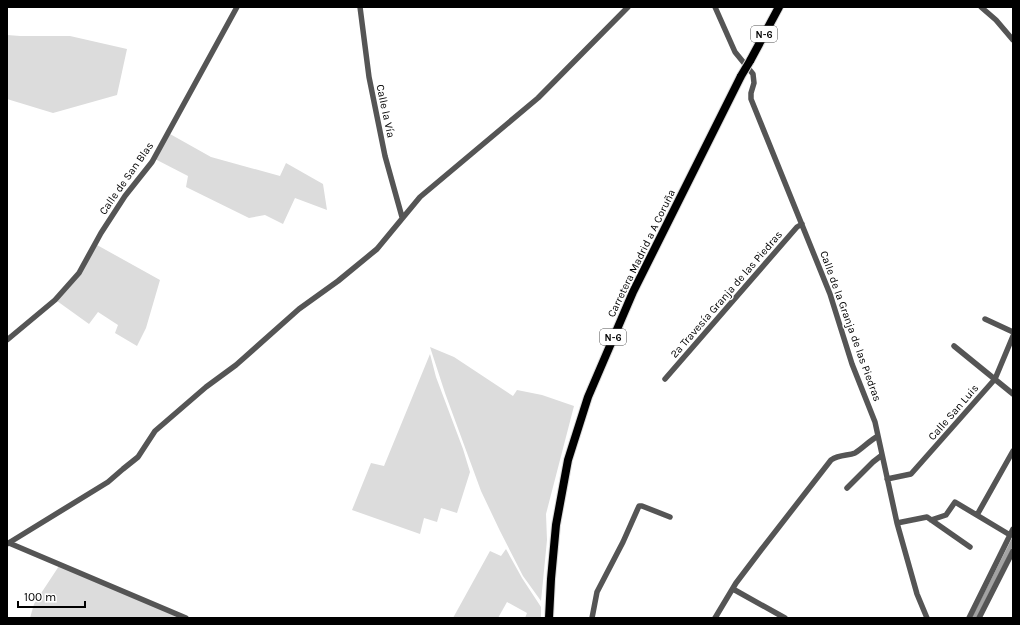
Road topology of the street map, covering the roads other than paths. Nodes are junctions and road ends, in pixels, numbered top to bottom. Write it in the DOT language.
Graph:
graph roads {
  1 [pos="237,7"];
  2 [pos="360,7"];
  3 [pos="628,7"];
  4 [pos="715,7"];
  5 [pos="779,7"];
  6 [pos="981,7"];
  7 [pos="1013,40"];
  8 [pos="402,217"];
  9 [pos="802,224"];
  10 [pos="985,319"];
  11 [pos="1013,332"];
  12 [pos="1013,336"];
  13 [pos="7,340"];
  14 [pos="954,346"];
  15 [pos="665,379"];
  16 [pos="994,379"];
  17 [pos="1013,394"];
  18 [pos="878,436"];
  19 [pos="1013,451"];
  20 [pos="882,455"];
  21 [pos="887,479"];
  22 [pos="847,488"];
  23 [pos="977,515"];
  24 [pos="670,517"];
  25 [pos="931,520"];
  26 [pos="897,523"];
  27 [pos="1012,532"];
  28 [pos="8,544"];
  29 [pos="970,547"];
  30 [pos="1013,550"];
  31 [pos="733,589"];
  32 [pos="186,618"];
  33 [pos="548,618"];
  34 [pos="592,618"];
  35 [pos="715,618"];
  36 [pos="785,618"];
  37 [pos="927,618"];
  38 [pos="969,618"];
  39 [pos="979,618"];
  1 -- 13 [label="street, Calle de San Blas"];
  2 -- 8 [label="street, Calle la Vía"];
  3 -- 8 [label="street"];
  4 -- 9 [label="street, Calle de la Granja de las Piedras"];
  5 -- 33 [label="highway, Carretera Madrid a A Coruña / N-6, bridge"];
  6 -- 7 [label="street"];
  8 -- 28 [label="street"];
  9 -- 15 [label="street, 2ª Travesía Granja de las Piedras"];
  9 -- 18 [label="street, Calle de la Granja de las Piedras"];
  10 -- 11 [label="street"];
  12 -- 16 [label="street, Calle San Luis"];
  14 -- 16 [label="street"];
  16 -- 17 [label="street"];
  16 -- 21 [label="street, Calle San Luis"];
  18 -- 20 [label="street, Calle de la Granja de las Piedras"];
  18 -- 31 [label="street"];
  19 -- 23 [label="street"];
  20 -- 21 [label="street, Calle de la Granja de las Piedras"];
  20 -- 22 [label="street"];
  21 -- 26 [label="street, Calle de la Granja de las Piedras"];
  23 -- 25 [label="street"];
  23 -- 27 [label="street"];
  24 -- 34 [label="street"];
  25 -- 26 [label="street"];
  25 -- 29 [label="street"];
  26 -- 37 [label="street, Calle de la Granja de las Piedras"];
  27 -- 38 [label="street"];
  28 -- 32 [label="street"];
  30 -- 39 [label="street"];
  31 -- 35 [label="street"];
  31 -- 36 [label="street"];
}
